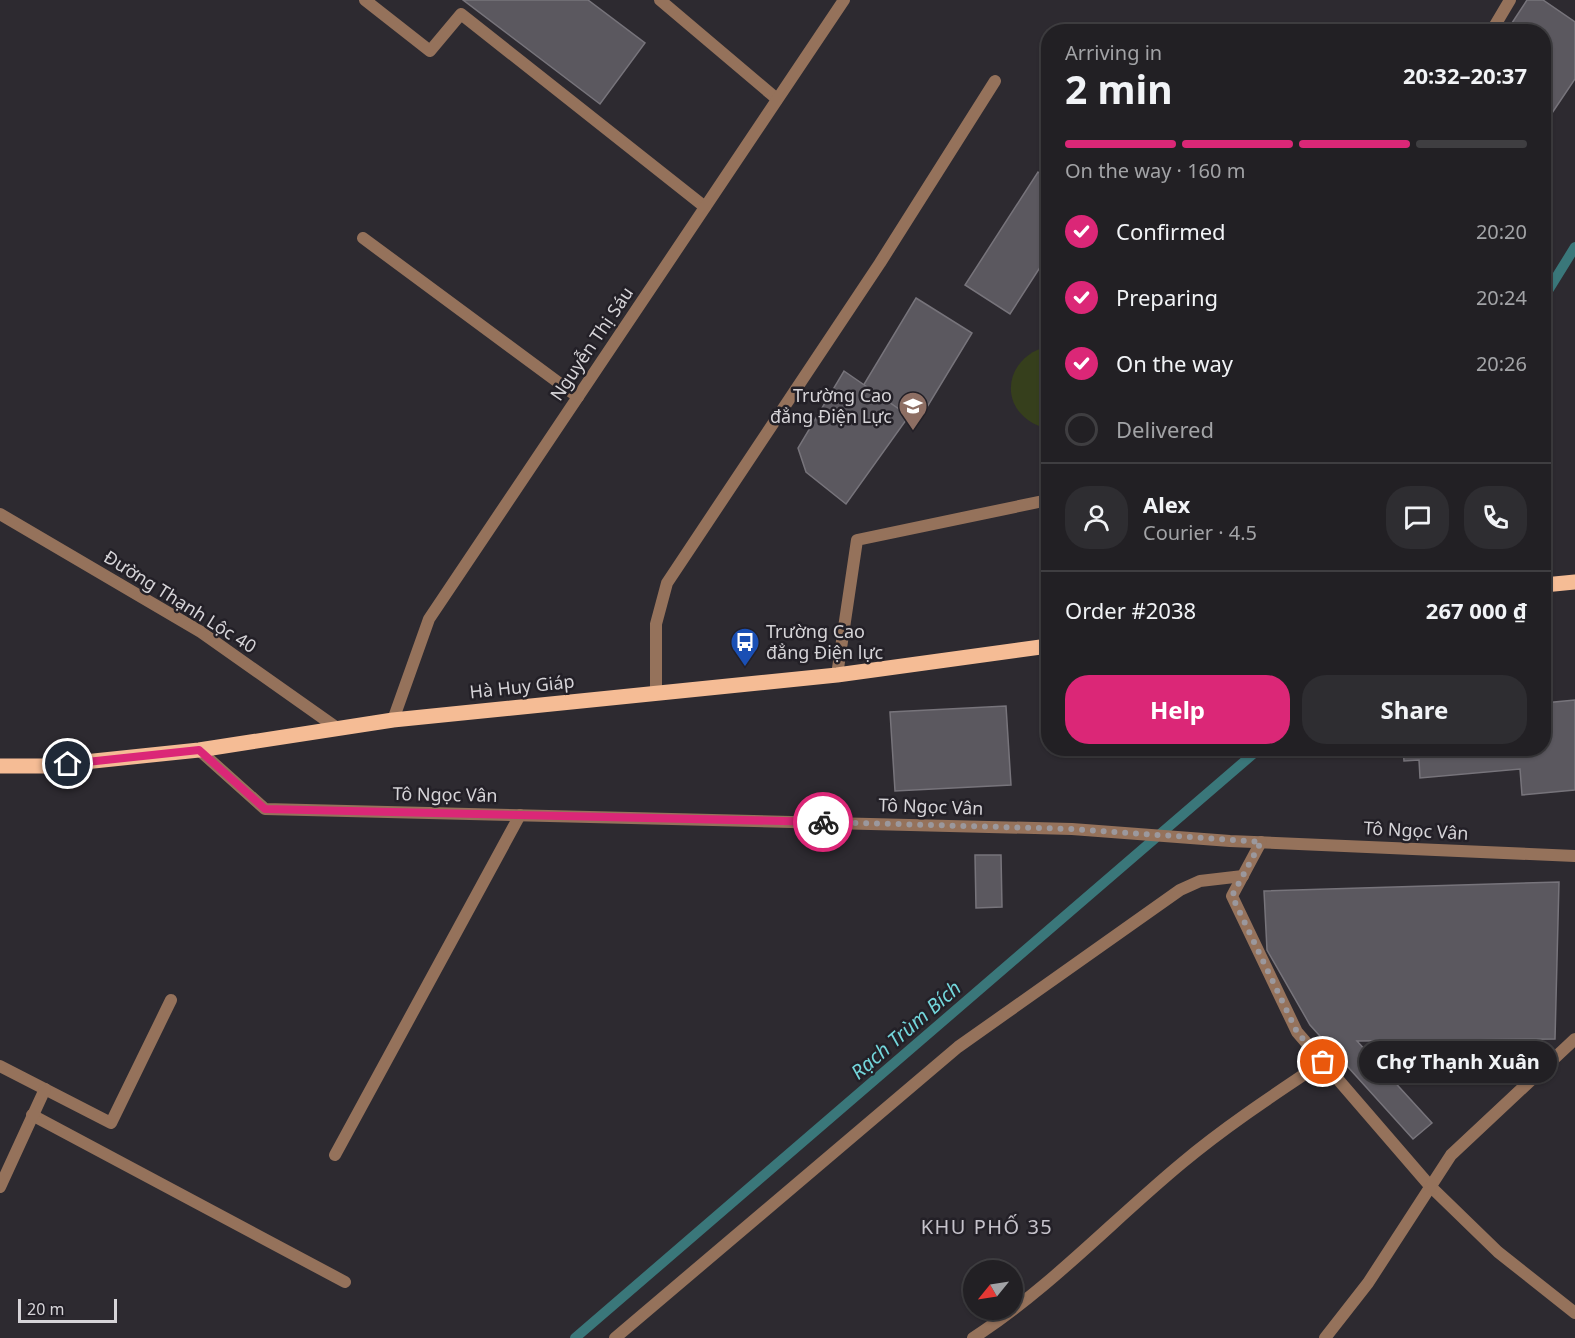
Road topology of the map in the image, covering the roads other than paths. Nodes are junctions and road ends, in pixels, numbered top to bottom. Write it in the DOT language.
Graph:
graph roads {
  1 [pos="365,0"];
  2 [pos="660,0"];
  3 [pos="844,0"];
  4 [pos="1510,0"];
  5 [pos="1496,24"];
  6 [pos="995,81"];
  7 [pos="777,99"];
  8 [pos="705,207"];
  9 [pos="363,238"];
  10 [pos="578,398"];
  11 [pos="1041,501"];
  12 [pos="0,514"];
  13 [pos="1575,582"];
  14 [pos="1551,584"];
  15 [pos="1041,647"];
  16 [pos="837,675"];
  17 [pos="656,693"];
  18 [pos="393,720"];
  19 [pos="337,728"];
  20 [pos="199,750"];
  21 [pos="0,766"];
  22 [pos="520,815"];
  23 [pos="1261,842"];
  24 [pos="1575,856"];
  25 [pos="1243,876"];
  26 [pos="171,1000"];
  27 [pos="1575,1039"];
  28 [pos="1323,1062"];
  29 [pos="0,1066"];
  30 [pos="45,1089"];
  31 [pos="32,1115"];
  32 [pos="335,1155"];
  33 [pos="1430,1186"];
  34 [pos="0,1187"];
  35 [pos="345,1282"];
  36 [pos="1575,1313"];
  37 [pos="615,1338"];
  38 [pos="973,1338"];
  39 [pos="1325,1338"];
  1 -- 8 [label="street"];
  2 -- 7 [label="street"];
  3 -- 7 [label="street, Nguyễn Thị Sáu"];
  4 -- 5 [label="street"];
  6 -- 17 [label="street"];
  7 -- 8 [label="street, Nguyễn Thị Sáu"];
  8 -- 10 [label="street, Nguyễn Thị Sáu"];
  9 -- 10 [label="street"];
  10 -- 18 [label="street, Nguyễn Thị Sáu"];
  11 -- 16 [label="street"];
  12 -- 19 [label="street, Đường Thạnh Lộc 40"];
  13 -- 14 [label="main road"];
  15 -- 16 [label="main road, Hà Huy Giáp"];
  16 -- 17 [label="main road, Hà Huy Giáp"];
  17 -- 18 [label="main road, Hà Huy Giáp"];
  18 -- 19 [label="main road, Hà Huy Giáp"];
  19 -- 20 [label="main road, Hà Huy Giáp"];
  20 -- 21 [label="main road, Hà Huy Giáp"];
  20 -- 22 [label="street, Tô Ngọc Vân"];
  22 -- 23 [label="street, Tô Ngọc Vân"];
  22 -- 32 [label="street"];
  23 -- 24 [label="street, Tô Ngọc Vân"];
  23 -- 25 [label="street"];
  25 -- 28 [label="street"];
  25 -- 37 [label="street"];
  26 -- 30 [label="street"];
  27 -- 33 [label="street"];
  28 -- 33 [label="street"];
  28 -- 38 [label="street"];
  29 -- 30 [label="street"];
  30 -- 31 [label="street"];
  31 -- 34 [label="street"];
  31 -- 35 [label="street"];
  33 -- 36 [label="street"];
  33 -- 39 [label="street"];
}
